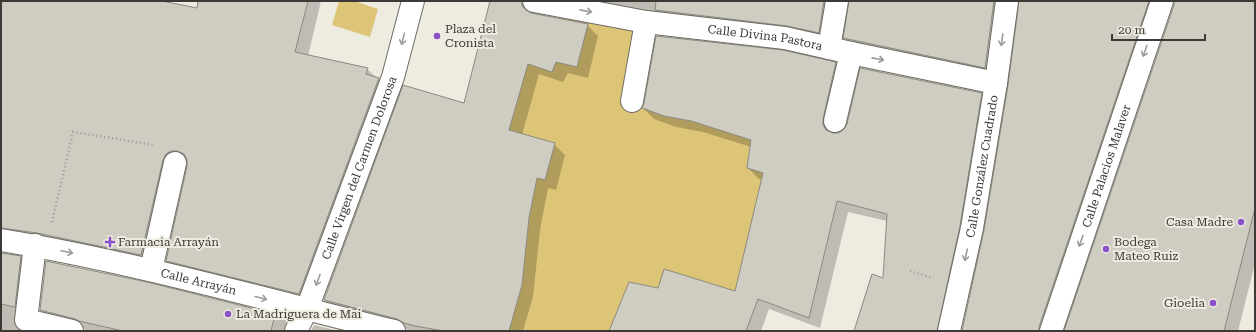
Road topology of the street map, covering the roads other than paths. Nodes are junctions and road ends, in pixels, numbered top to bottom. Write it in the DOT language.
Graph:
graph roads {
  1 [pos="413,1"];
  2 [pos="534,1"];
  3 [pos="837,1"];
  4 [pos="1007,1"];
  5 [pos="1162,1"];
  6 [pos="646,22"];
  7 [pos="829,48"];
  8 [pos="851,53"];
  9 [pos="996,82"];
  10 [pos="632,101"];
  11 [pos="835,121"];
  12 [pos="175,163"];
  13 [pos="1,240"];
  14 [pos="41,247"];
  15 [pos="151,270"];
  16 [pos="307,310"];
  17 [pos="72,331"];
  18 [pos="296,331"];
  19 [pos="394,331"];
  20 [pos="949,331"];
  21 [pos="1051,331"];
  1 -- 16 [label="street, Calle Virgen del Carmen Dolorosa, one-way"];
  2 -- 6 [label="street, Calle Divina Pastora, one-way"];
  3 -- 7 [label="street"];
  4 -- 9 [label="street, Calle González Cuadrado, one-way"];
  5 -- 21 [label="street, Calle Palacios Malaver, one-way"];
  6 -- 7 [label="street, Calle Divina Pastora"];
  6 -- 10 [label="street"];
  7 -- 8 [label="street, Calle Divina Pastora"];
  8 -- 9 [label="street, Calle Divina Pastora, one-way"];
  8 -- 11 [label="street"];
  9 -- 20 [label="street, Calle González Cuadrado, one-way"];
  12 -- 15 [label="street"];
  13 -- 14 [label="street, Calle Arrayán"];
  14 -- 15 [label="street, Calle Arrayán, one-way"];
  14 -- 17 [label="street"];
  15 -- 16 [label="street, Calle Arrayán, one-way"];
  16 -- 18 [label="street, Calle Virgen del Carmen Dolorosa"];
  16 -- 19 [label="street, Calle Arrayán"];
}
